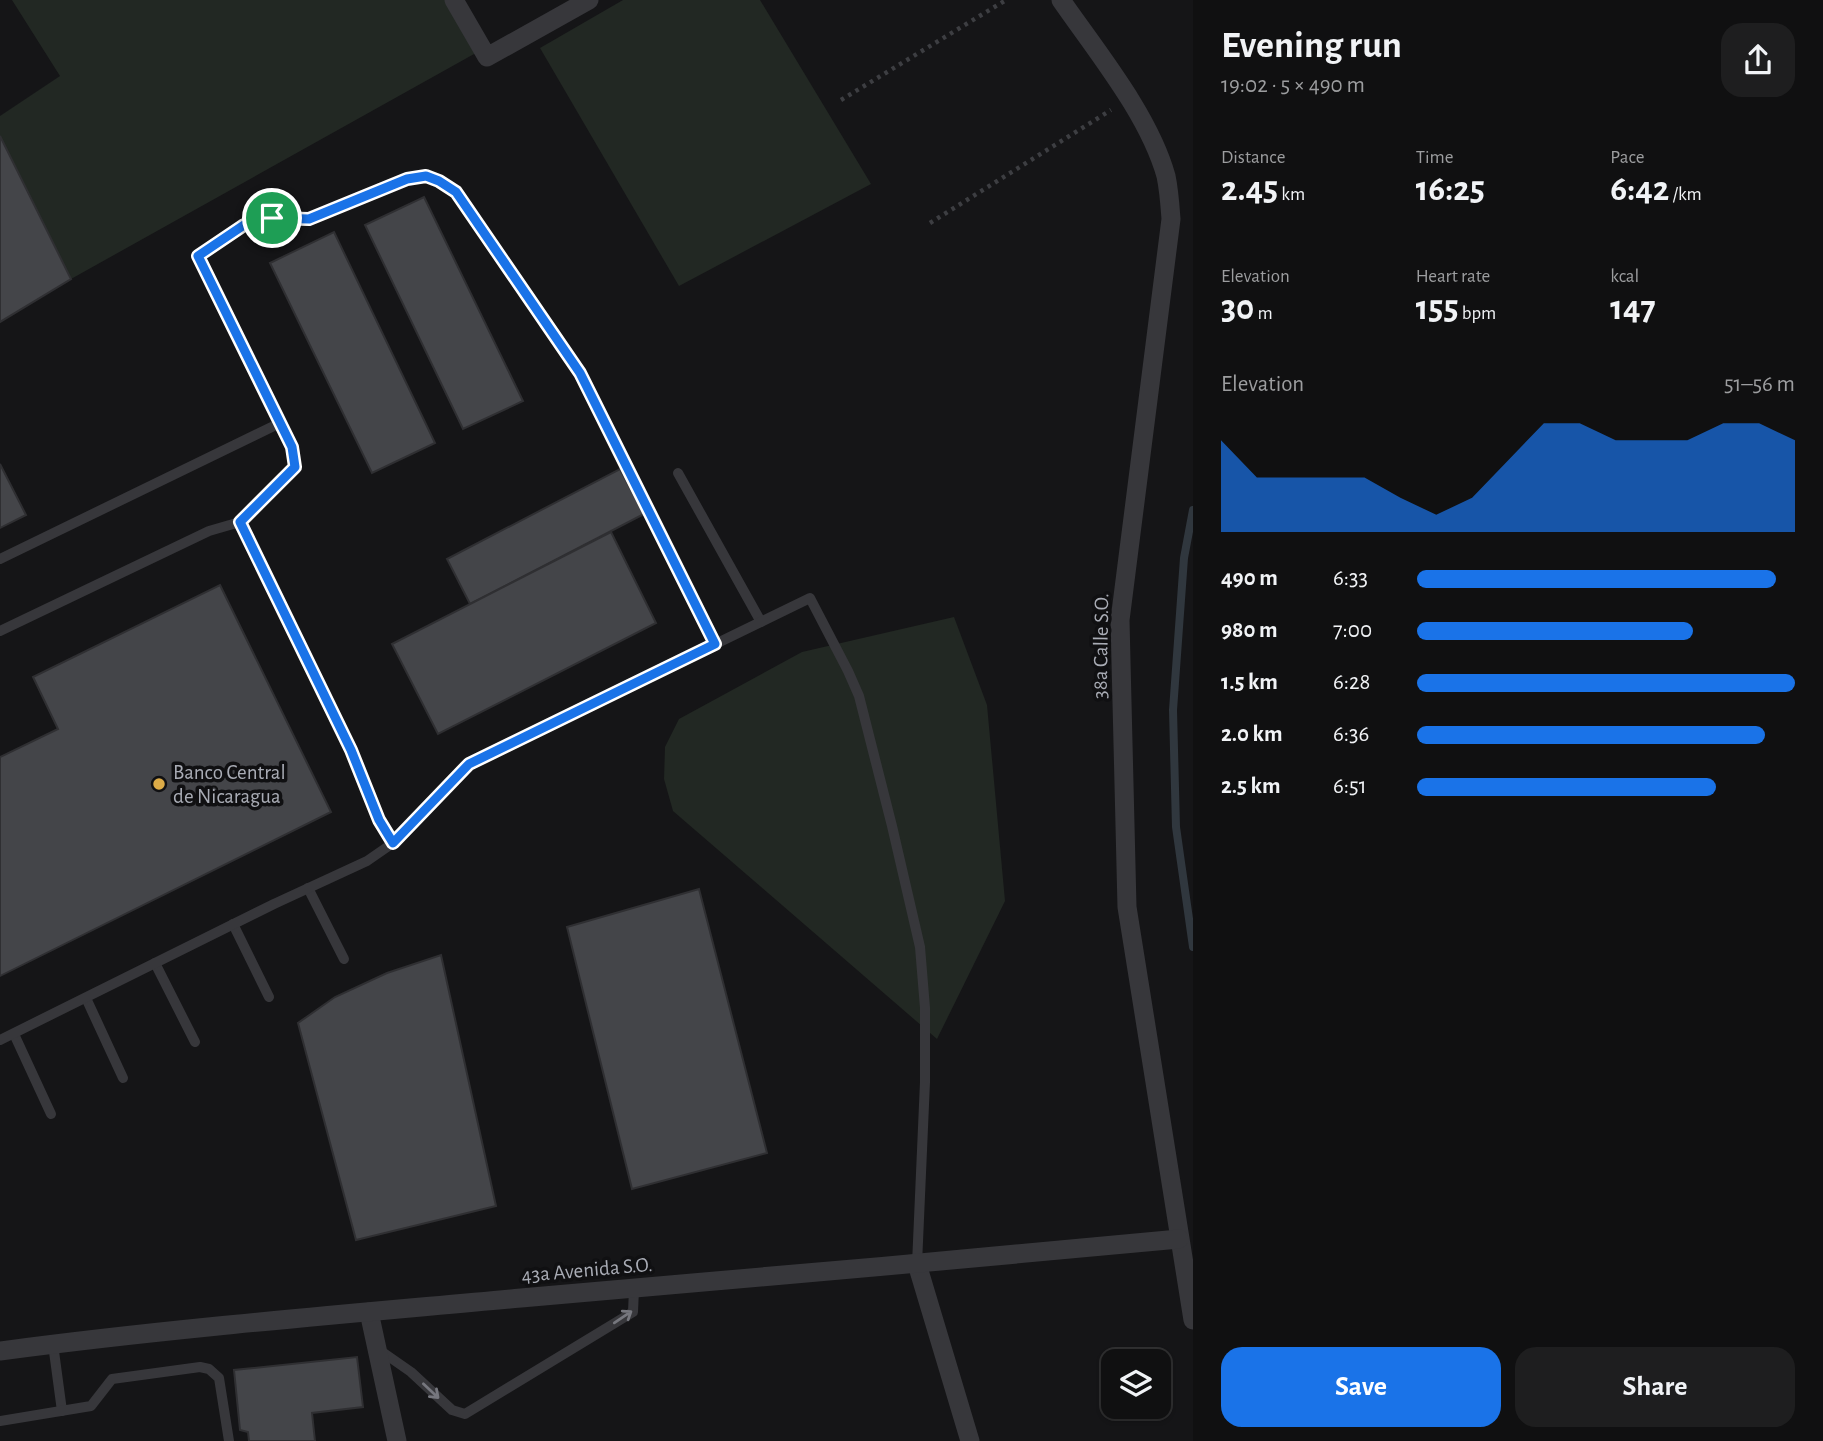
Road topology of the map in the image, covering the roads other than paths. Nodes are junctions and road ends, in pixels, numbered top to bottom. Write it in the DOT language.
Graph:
graph roads {
  1 [pos="454,0"];
  2 [pos="589,0"];
  3 [pos="1061,0"];
  4 [pos="280,423"];
  5 [pos="678,473"];
  6 [pos="240,522"];
  7 [pos="0,559"];
  8 [pos="761,622"];
  9 [pos="0,631"];
  10 [pos="715,644"];
  11 [pos="393,843"];
  12 [pos="308,888"];
  13 [pos="233,924"];
  14 [pos="344,959"];
  15 [pos="155,963"];
  16 [pos="269,997"];
  17 [pos="86,998"];
  18 [pos="13,1034"];
  19 [pos="0,1040"];
  20 [pos="195,1042"];
  21 [pos="124,1078"];
  22 [pos="51,1114"];
  23 [pos="1179,1239"];
  24 [pos="917,1264"];
  25 [pos="634,1289"];
  26 [pos="369,1312"];
  27 [pos="1193,1320"];
  28 [pos="54,1344"];
  29 [pos="377,1349"];
  30 [pos="0,1351"];
  31 [pos="62,1410"];
  32 [pos="0,1421"];
  33 [pos="229,1441"];
  34 [pos="397,1441"];
  35 [pos="970,1441"];
  1 -- 2 [label="street"];
  3 -- 23 [label="street, 38a Calle S.O."];
  4 -- 6 [label="lane"];
  4 -- 7 [label="lane"];
  4 -- 10 [label="lane"];
  5 -- 8 [label="lane"];
  6 -- 9 [label="lane"];
  6 -- 11 [label="lane"];
  8 -- 10 [label="lane"];
  8 -- 24 [label="lane"];
  10 -- 11 [label="lane"];
  11 -- 12 [label="lane"];
  12 -- 13 [label="lane"];
  12 -- 14 [label="lane"];
  13 -- 15 [label="lane"];
  13 -- 16 [label="lane"];
  15 -- 17 [label="lane"];
  15 -- 20 [label="lane"];
  17 -- 18 [label="lane"];
  17 -- 21 [label="lane"];
  18 -- 19 [label="lane"];
  18 -- 22 [label="lane"];
  23 -- 24 [label="street, 43a Avenida S.O."];
  23 -- 27 [label="street, 38a Calle S.O."];
  24 -- 25 [label="street, 43a Avenida S.O."];
  24 -- 35 [label="street"];
  25 -- 26 [label="street, 43a Avenida S.O."];
  29 -- 25 [label="lane, one-way"];
  26 -- 28 [label="street, 43a Avenida S.O."];
  26 -- 29 [label="street"];
  28 -- 30 [label="street, 43a Avenida S.O."];
  28 -- 31 [label="lane"];
  29 -- 34 [label="street"];
  31 -- 32 [label="lane"];
  31 -- 33 [label="lane"];
}
